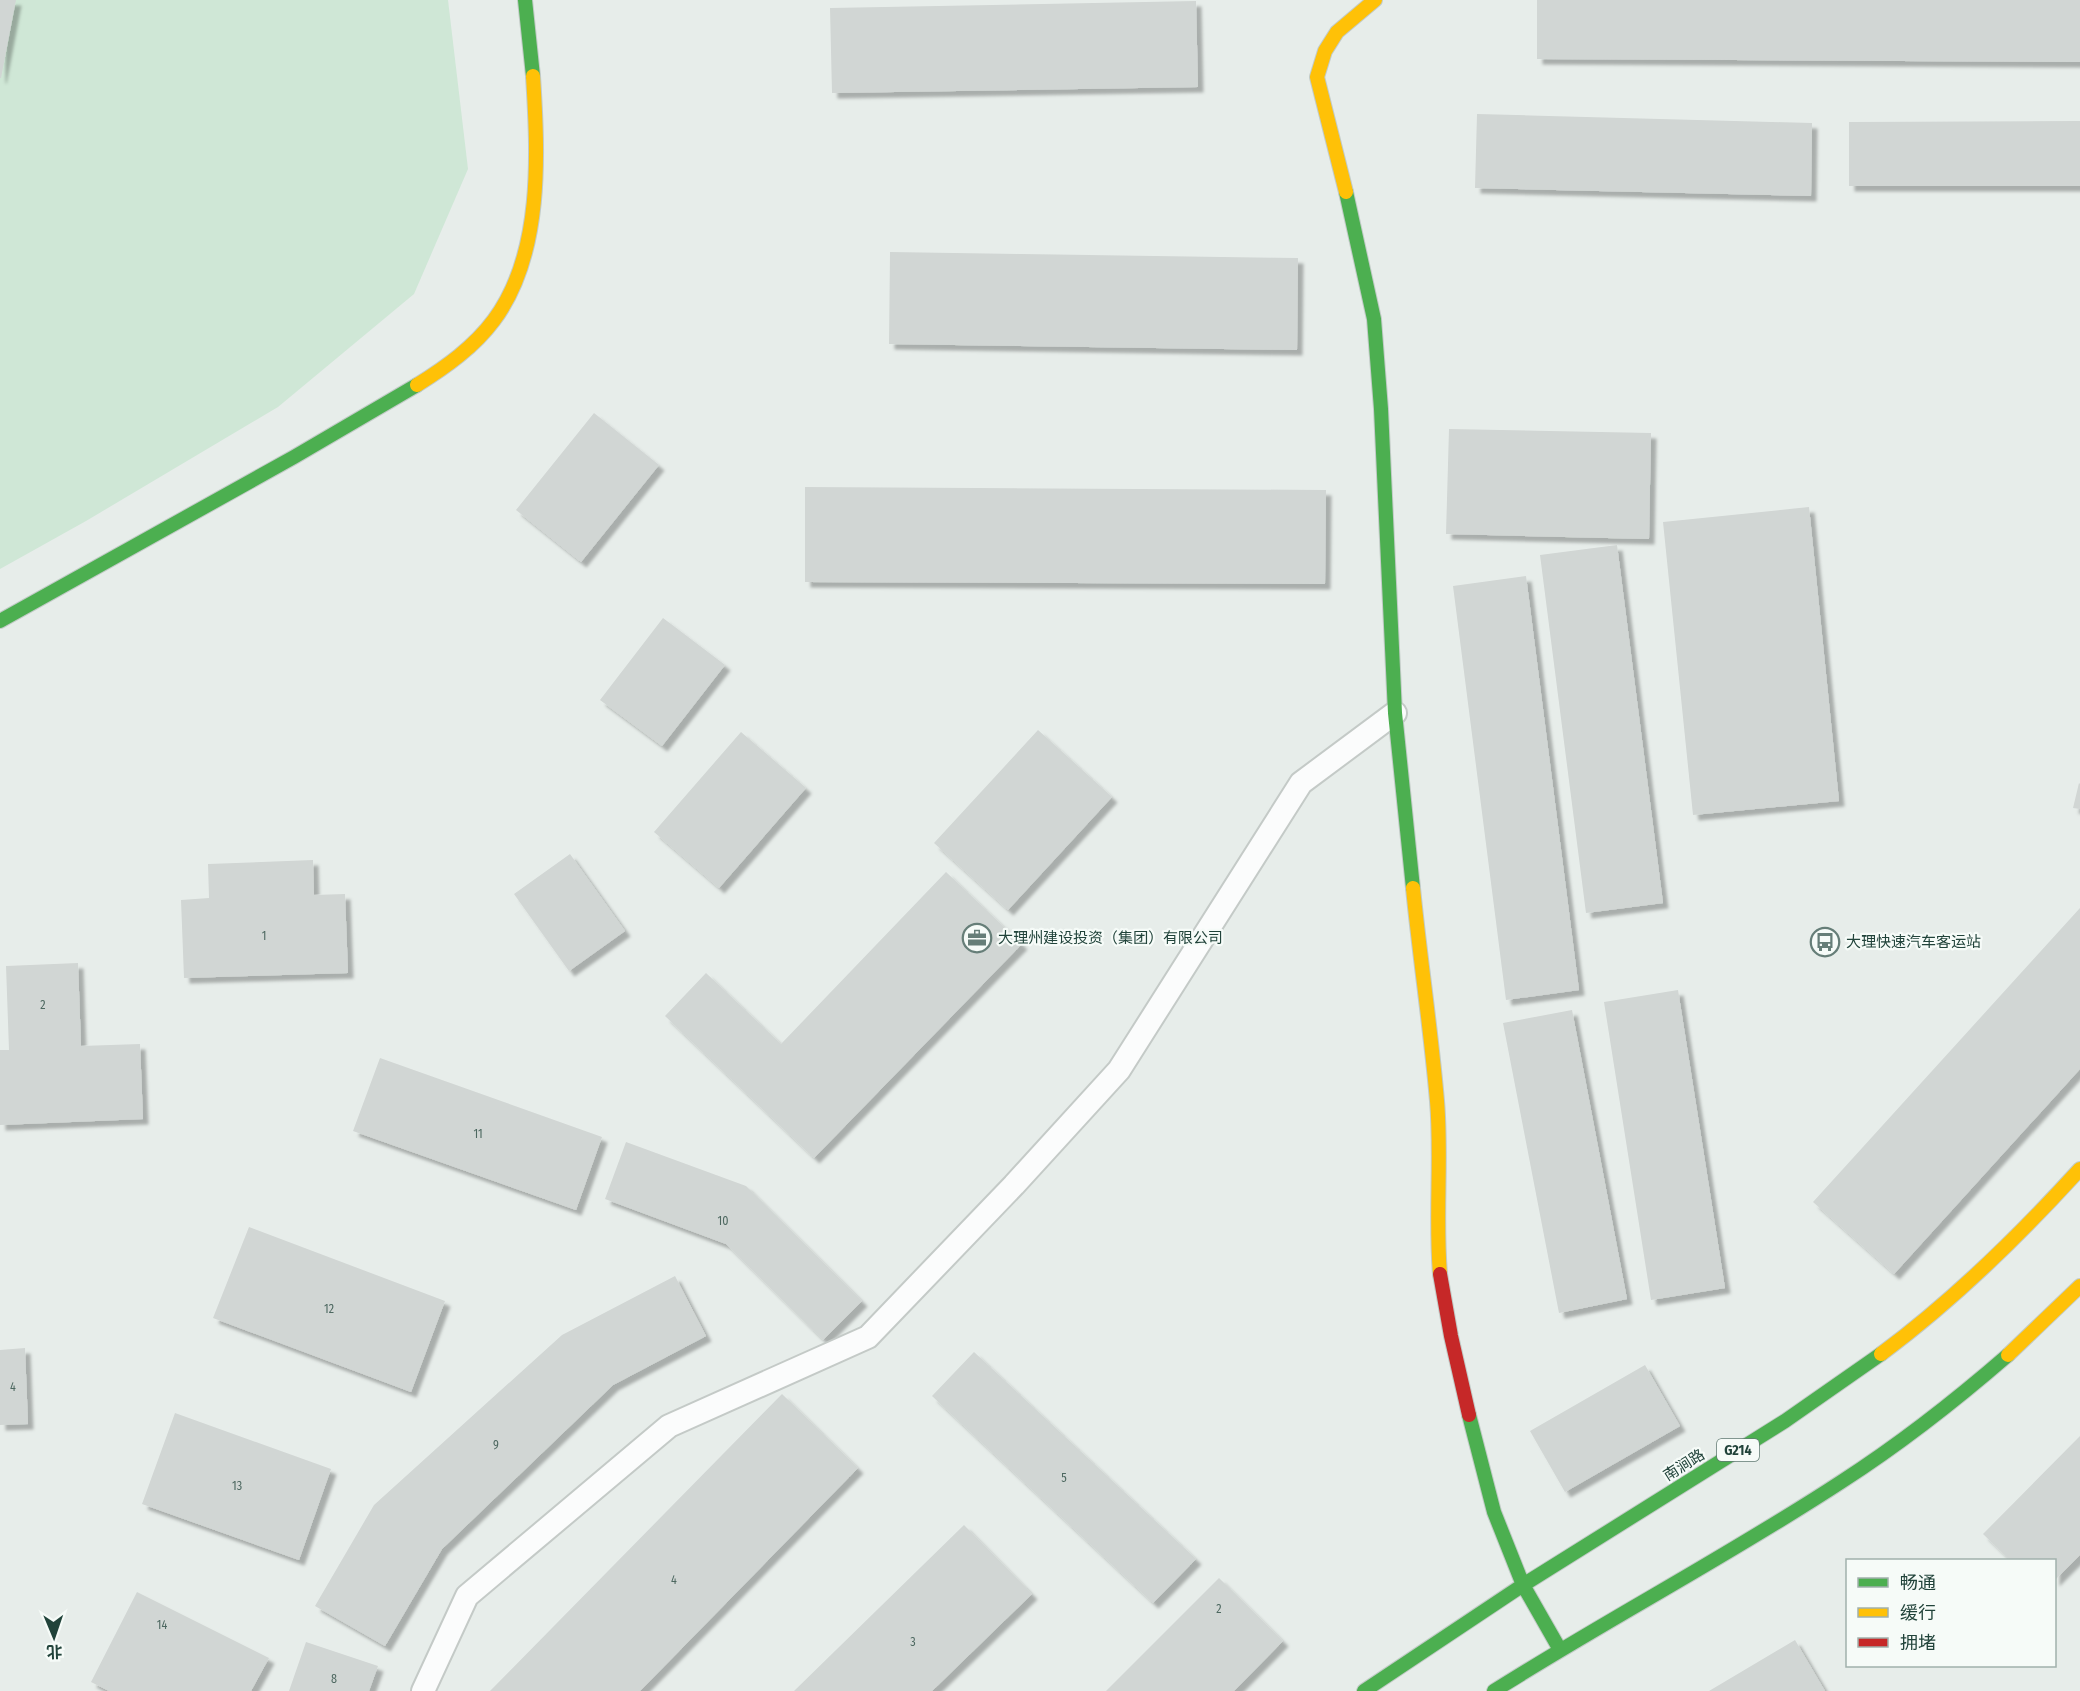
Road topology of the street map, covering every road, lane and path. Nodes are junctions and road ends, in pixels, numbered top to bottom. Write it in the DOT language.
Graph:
graph roads {
  1 [pos="525,0"];
  2 [pos="1375,0"];
  3 [pos="0,621"];
  4 [pos="1395,713"];
  5 [pos="2080,1169"];
  6 [pos="2080,1286"];
  7 [pos="1523,1585"];
  8 [pos="1559,1648"];
  9 [pos="423,1691"];
  10 [pos="1364,1691"];
  11 [pos="1494,1691"];
  1 -- 3 [label="main road"];
  2 -- 4 [label="main road"];
  4 -- 7 [label="main road"];
  4 -- 9 [label="lane"];
  5 -- 7 [label="main road, 南涧路 / G214"];
  6 -- 8 [label="main road"];
  7 -- 8 [label="main road"];
  7 -- 10 [label="main road, 南涧路 / G214"];
  8 -- 11 [label="main road"];
}
